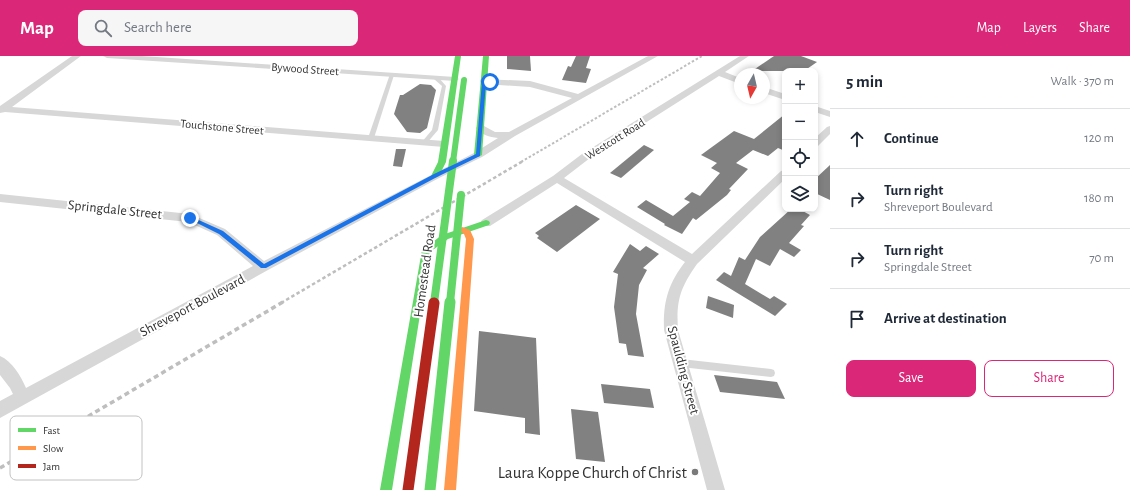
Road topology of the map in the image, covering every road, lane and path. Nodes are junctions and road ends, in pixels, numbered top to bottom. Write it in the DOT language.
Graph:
graph roads {
  1 [pos="77,56"];
  2 [pos="107,56"];
  3 [pos="458,56"];
  4 [pos="467,56"];
  5 [pos="486,56"];
  6 [pos="745,56"];
  7 [pos="650,57"];
  8 [pos="719,73"];
  9 [pos="392,75"];
  10 [pos="436,78"];
  11 [pos="734,79"];
  12 [pos="464,80"];
  13 [pos="484,81"];
  14 [pos="770,92"];
  15 [pos="782,96"];
  16 [pos="471,97"];
  17 [pos="579,97"];
  18 [pos="1,110"];
  19 [pos="818,110"];
  20 [pos="830,114"];
  21 [pos="481,128"];
  22 [pos="830,129"];
  23 [pos="512,134"];
  24 [pos="371,138"];
  25 [pos="818,141"];
  26 [pos="424,143"];
  27 [pos="444,144"];
  28 [pos="466,152"];
  29 [pos="478,155"];
  30 [pos="442,162"];
  31 [pos="451,168"];
  32 [pos="782,175"];
  33 [pos="435,176"];
  34 [pos="557,178"];
  35 [pos="0,198"];
  36 [pos="486,223"];
  37 [pos="462,230"];
  38 [pos="470,239"];
  39 [pos="693,261"];
  40 [pos="263,267"];
  41 [pos="0,363"];
  42 [pos="681,363"];
  43 [pos="771,373"];
  44 [pos="22,398"];
  45 [pos="0,410"];
  46 [pos="386,490"];
  47 [pos="408,490"];
  48 [pos="430,490"];
  49 [pos="450,490"];
  50 [pos="716,490"];
  1 -- 18 [label="street"];
  2 -- 9 [label="street, Bywood Street"];
  3 -- 12 [label="main road"];
  4 -- 12 [label="main road, Homestead Road"];
  5 -- 13 [label="main road"];
  6 -- 8 [label="street, Westcott Road"];
  7 -- 17 [label="street, Shreveport Boulevard"];
  8 -- 11 [label="street"];
  8 -- 34 [label="street, Westcott Road"];
  9 -- 10 [label="street, Bywood Street"];
  9 -- 24 [label="lane"];
  10 -- 12 [label="street, Bywood Street"];
  10 -- 26 [label="lane"];
  12 -- 16 [label="main road, Homestead Road"];
  12 -- 27 [label="main road"];
  12 -- 47 [label="main road, Homestead Road, bridge"];
  13 -- 17 [label="street"];
  13 -- 21 [label="main road"];
  14 -- 15 [label="street"];
  17 -- 23 [label="street, Shreveport Boulevard"];
  18 -- 24 [label="street, Touchstone Street"];
  19 -- 20 [label="street"];
  21 -- 23 [label="street, Shreveport Boulevard"];
  21 -- 29 [label="main road"];
  22 -- 25 [label="street"];
  23 -- 29 [label="street, Shreveport Boulevard"];
  24 -- 26 [label="street, Touchstone Street"];
  26 -- 27 [label="street, Touchstone Street"];
  27 -- 30 [label="main road"];
  28 -- 48 [label="main road, Homestead Road, bridge"];
  29 -- 31 [label="street, Shreveport Boulevard"];
  30 -- 31 [label="main road"];
  30 -- 33 [label="main road"];
  31 -- 33 [label="street, Shreveport Boulevard"];
  32 -- 39 [label="street, Spaulding Street"];
  33 -- 40 [label="street, Shreveport Boulevard"];
  34 -- 36 [label="street, Westcott Road"];
  34 -- 39 [label="street"];
  35 -- 40 [label="street, Springdale Street"];
  36 -- 37 [label="main road"];
  36 -- 38 [label="main road"];
  37 -- 38 [label="main road"];
  37 -- 46 [label="main road"];
  38 -- 49 [label="main road"];
  39 -- 42 [label="street, Spaulding Street"];
  40 -- 44 [label="street, Shreveport Boulevard"];
  41 -- 44 [label="street"];
  42 -- 43 [label="lane"];
  42 -- 50 [label="street, Spaulding Street"];
  44 -- 45 [label="street, Shreveport Boulevard"];
}
